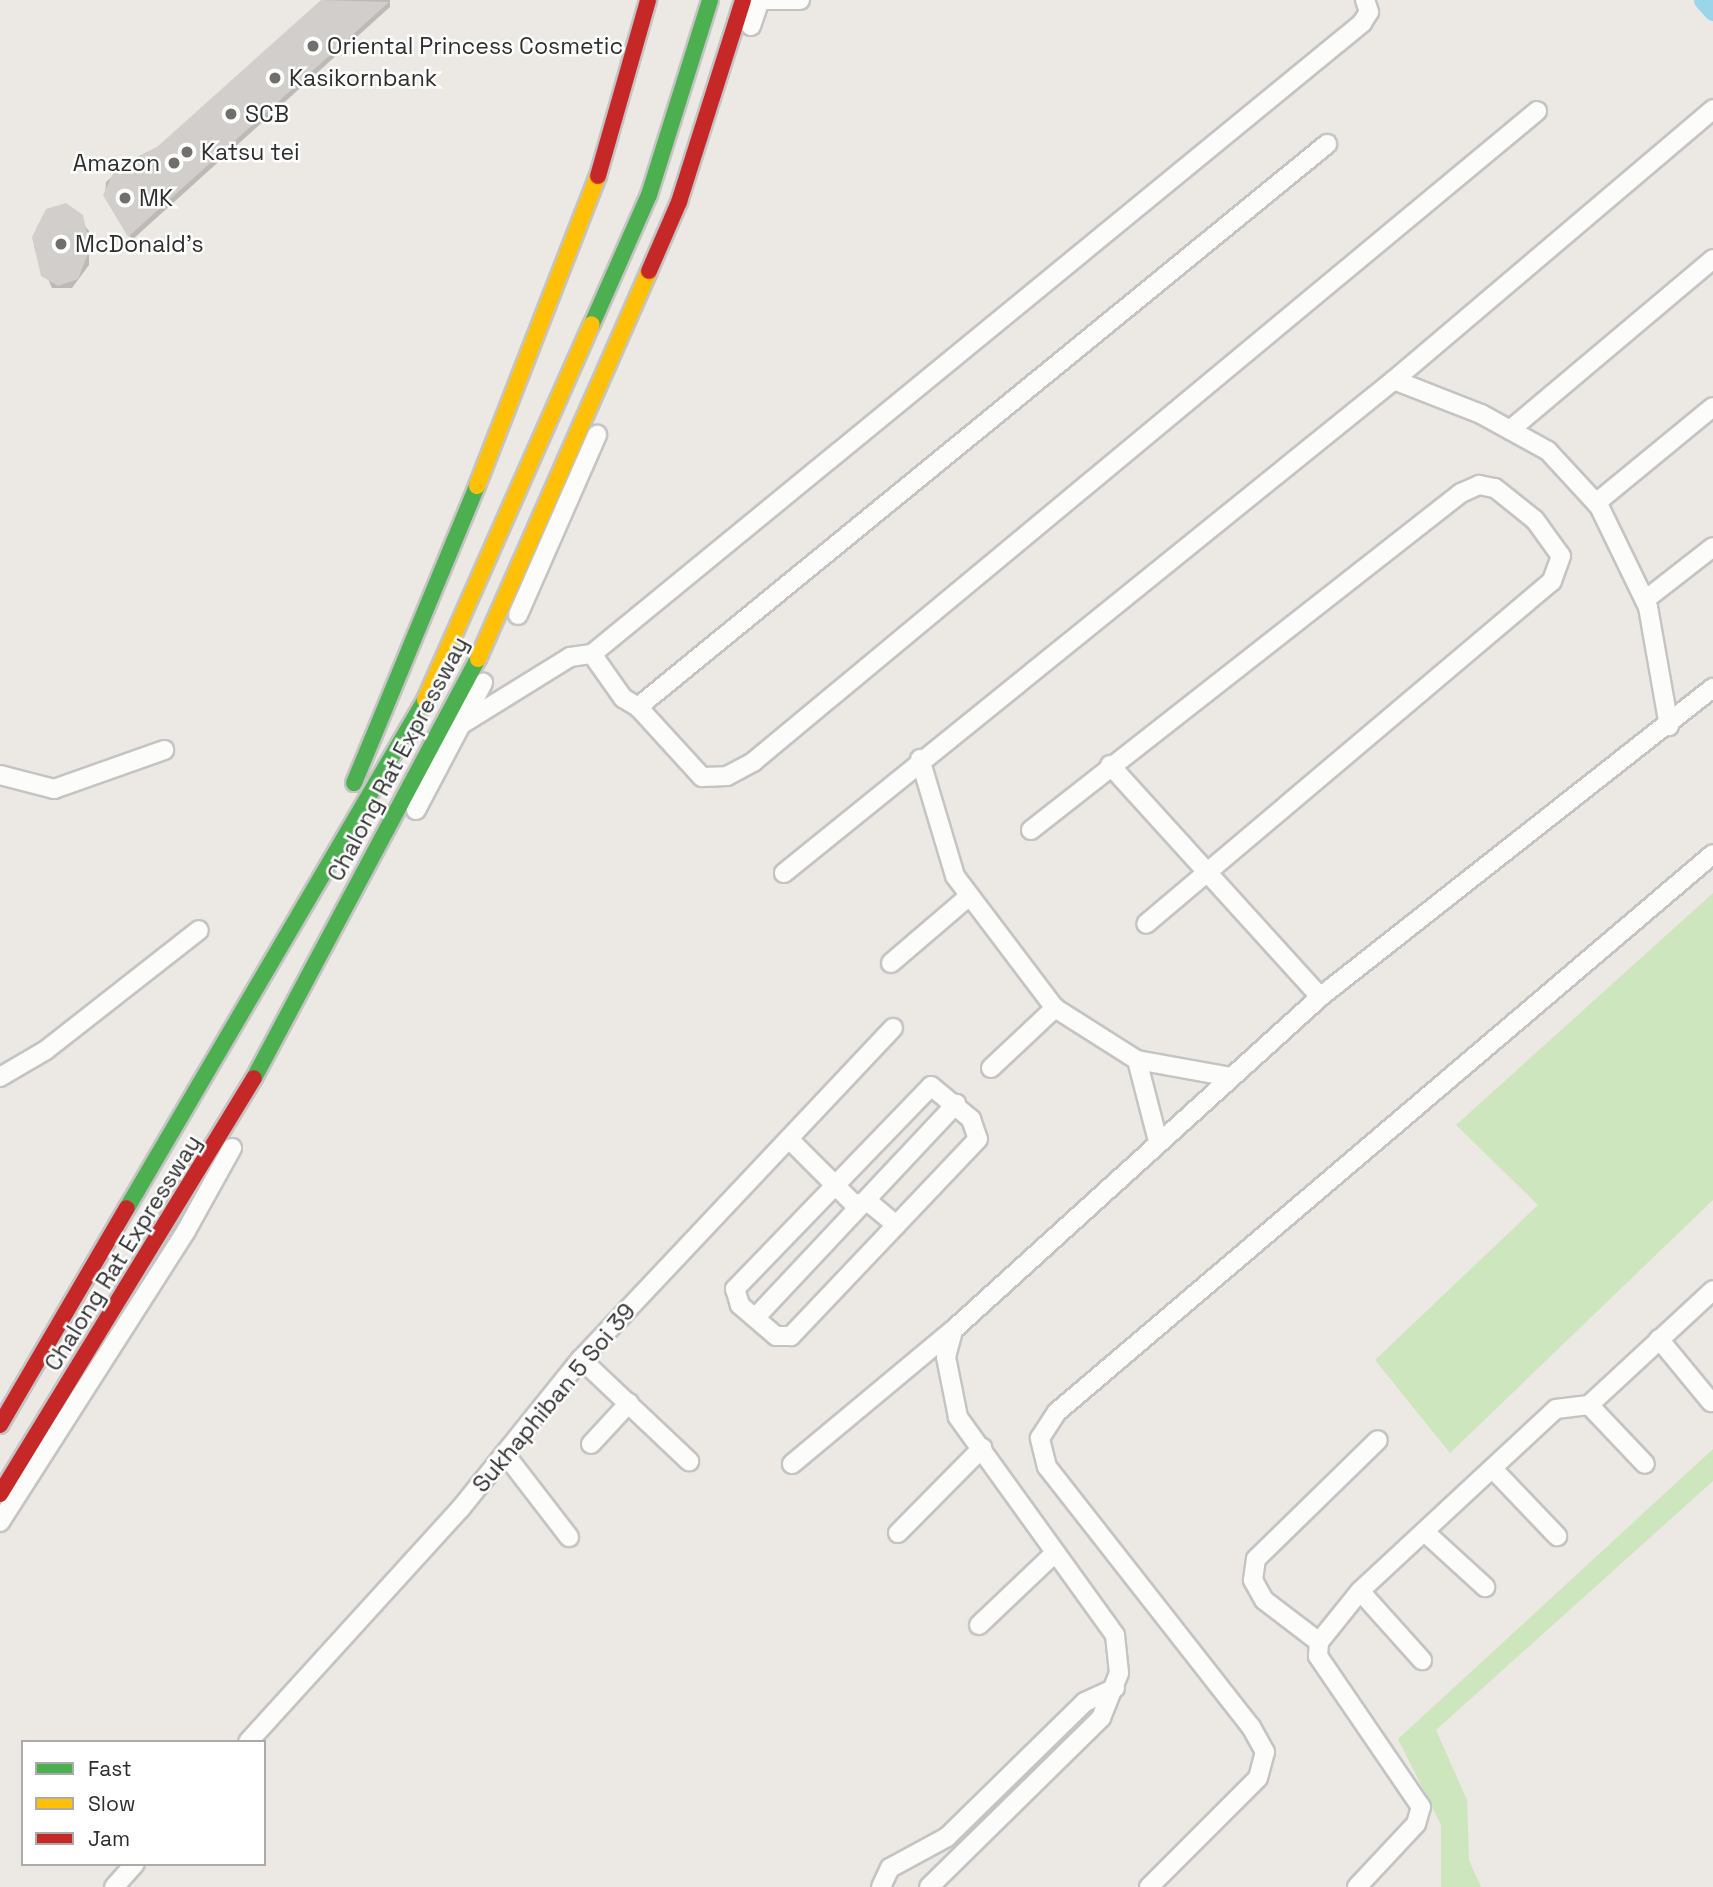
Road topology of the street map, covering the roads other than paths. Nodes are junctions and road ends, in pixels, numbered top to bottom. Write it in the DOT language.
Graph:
graph roads {
  1 [pos="648,0"];
  2 [pos="710,0"];
  3 [pos="743,0"];
  4 [pos="800,0"];
  5 [pos="1365,0"];
  6 [pos="1713,109"];
  7 [pos="1537,111"];
  8 [pos="1327,144"];
  9 [pos="1713,259"];
  10 [pos="1394,380"];
  11 [pos="1713,407"];
  12 [pos="1510,430"];
  13 [pos="1596,503"];
  14 [pos="1713,547"];
  15 [pos="1645,600"];
  16 [pos="592,654"];
  17 [pos="1713,688"];
  18 [pos="638,707"];
  19 [pos="463,724"];
  20 [pos="1669,726"];
  21 [pos="164,750"];
  22 [pos="920,759"];
  23 [pos="1110,765"];
  24 [pos="0,775"];
  25 [pos="1031,830"];
  26 [pos="1713,854"];
  27 [pos="1208,868"];
  28 [pos="783,873"];
  29 [pos="967,898"];
  30 [pos="1146,924"];
  31 [pos="199,930"];
  32 [pos="891,963"];
  33 [pos="1320,997"];
  34 [pos="1055,1008"];
  35 [pos="240,1019"];
  36 [pos="893,1028"];
  37 [pos="1138,1060"];
  38 [pos="991,1068"];
  39 [pos="0,1077"];
  40 [pos="1231,1077"];
  41 [pos="956,1104"];
  42 [pos="789,1139"];
  43 [pos="1158,1141"];
  44 [pos="834,1184"];
  45 [pos="865,1202"];
  46 [pos="896,1225"];
  47 [pos="1713,1290"];
  48 [pos="755,1318"];
  49 [pos="953,1330"];
  50 [pos="1660,1339"];
  51 [pos="581,1359"];
  52 [pos="1711,1402"];
  53 [pos="629,1403"];
  54 [pos="1589,1405"];
  55 [pos="0,1424"];
  56 [pos="1378,1440"];
  57 [pos="591,1444"];
  58 [pos="982,1448"];
  59 [pos="505,1454"];
  60 [pos="689,1461"];
  61 [pos="792,1464"];
  62 [pos="1645,1464"];
  63 [pos="1493,1469"];
  64 [pos="0,1494"];
  65 [pos="0,1522"];
  66 [pos="898,1533"];
  67 [pos="1427,1534"];
  68 [pos="1557,1536"];
  69 [pos="569,1537"];
  70 [pos="1055,1553"];
  71 [pos="1485,1587"];
  72 [pos="1360,1591"];
  73 [pos="979,1625"];
  74 [pos="1319,1642"];
  75 [pos="1422,1660"];
  76 [pos="1115,1688"];
  77 [pos="250,1740"];
  78 [pos="1009,1774"];
  79 [pos="1030,1793"];
  80 [pos="947,1837"];
  81 [pos="964,1857"];
  82 [pos="133,1866"];
  83 [pos="114,1887"];
  84 [pos="881,1887"];
  85 [pos="929,1887"];
  86 [pos="1149,1887"];
  87 [pos="1357,1887"];
  1 -- 35 [label="highway"];
  2 -- 35 [label="highway, Chalong Rat Expressway"];
  3 -- 64 [label="highway, Chalong Rat Expressway"];
  4 -- 19 [label="street"];
  5 -- 16 [label="street"];
  6 -- 10 [label="street"];
  7 -- 18 [label="street"];
  8 -- 18 [label="street"];
  9 -- 12 [label="street"];
  10 -- 12 [label="street"];
  10 -- 22 [label="street"];
  11 -- 13 [label="street"];
  12 -- 13 [label="street"];
  13 -- 15 [label="street"];
  14 -- 15 [label="street"];
  15 -- 20 [label="street"];
  16 -- 18 [label="street"];
  16 -- 19 [label="street"];
  17 -- 20 [label="street"];
  19 -- 65 [label="street"];
  20 -- 33 [label="street"];
  21 -- 24 [label="street"];
  22 -- 28 [label="street"];
  22 -- 29 [label="street"];
  23 -- 25 [label="street"];
  23 -- 27 [label="street"];
  23 -- 27 [label="street"];
  26 -- 86 [label="street"];
  27 -- 30 [label="street"];
  27 -- 33 [label="street"];
  29 -- 32 [label="street"];
  29 -- 34 [label="street"];
  31 -- 39 [label="street"];
  33 -- 40 [label="street"];
  34 -- 37 [label="street"];
  34 -- 38 [label="street"];
  35 -- 55 [label="highway, Chalong Rat Expressway"];
  36 -- 42 [label="street, Sukhaphiban 5 Soi 39"];
  37 -- 40 [label="street"];
  37 -- 43 [label="street"];
  40 -- 43 [label="street"];
  41 -- 44 [label="street"];
  41 -- 45 [label="street"];
  41 -- 46 [label="street"];
  42 -- 44 [label="street"];
  42 -- 51 [label="street, Sukhaphiban 5 Soi 39"];
  43 -- 49 [label="street"];
  44 -- 45 [label="street"];
  44 -- 48 [label="street"];
  45 -- 46 [label="street"];
  45 -- 48 [label="street"];
  46 -- 48 [label="street"];
  47 -- 50 [label="street"];
  49 -- 58 [label="street"];
  49 -- 61 [label="street"];
  50 -- 52 [label="street"];
  50 -- 54 [label="street"];
  51 -- 53 [label="street"];
  51 -- 59 [label="street, Sukhaphiban 5 Soi 39"];
  53 -- 57 [label="street"];
  53 -- 60 [label="street"];
  54 -- 62 [label="street"];
  54 -- 63 [label="street"];
  56 -- 74 [label="street"];
  58 -- 66 [label="street"];
  58 -- 70 [label="street"];
  59 -- 69 [label="street"];
  59 -- 77 [label="street, Sukhaphiban 5 Soi 39"];
  63 -- 67 [label="street"];
  63 -- 68 [label="street"];
  67 -- 71 [label="street"];
  67 -- 72 [label="street"];
  70 -- 73 [label="street"];
  70 -- 76 [label="street"];
  72 -- 74 [label="street"];
  72 -- 75 [label="street"];
  74 -- 87 [label="street"];
  76 -- 78 [label="street"];
  76 -- 79 [label="street"];
  78 -- 79 [label="street"];
  78 -- 80 [label="street"];
  79 -- 81 [label="street"];
  80 -- 81 [label="street"];
  80 -- 84 [label="street"];
  81 -- 85 [label="street"];
  82 -- 83 [label="street"];
}
